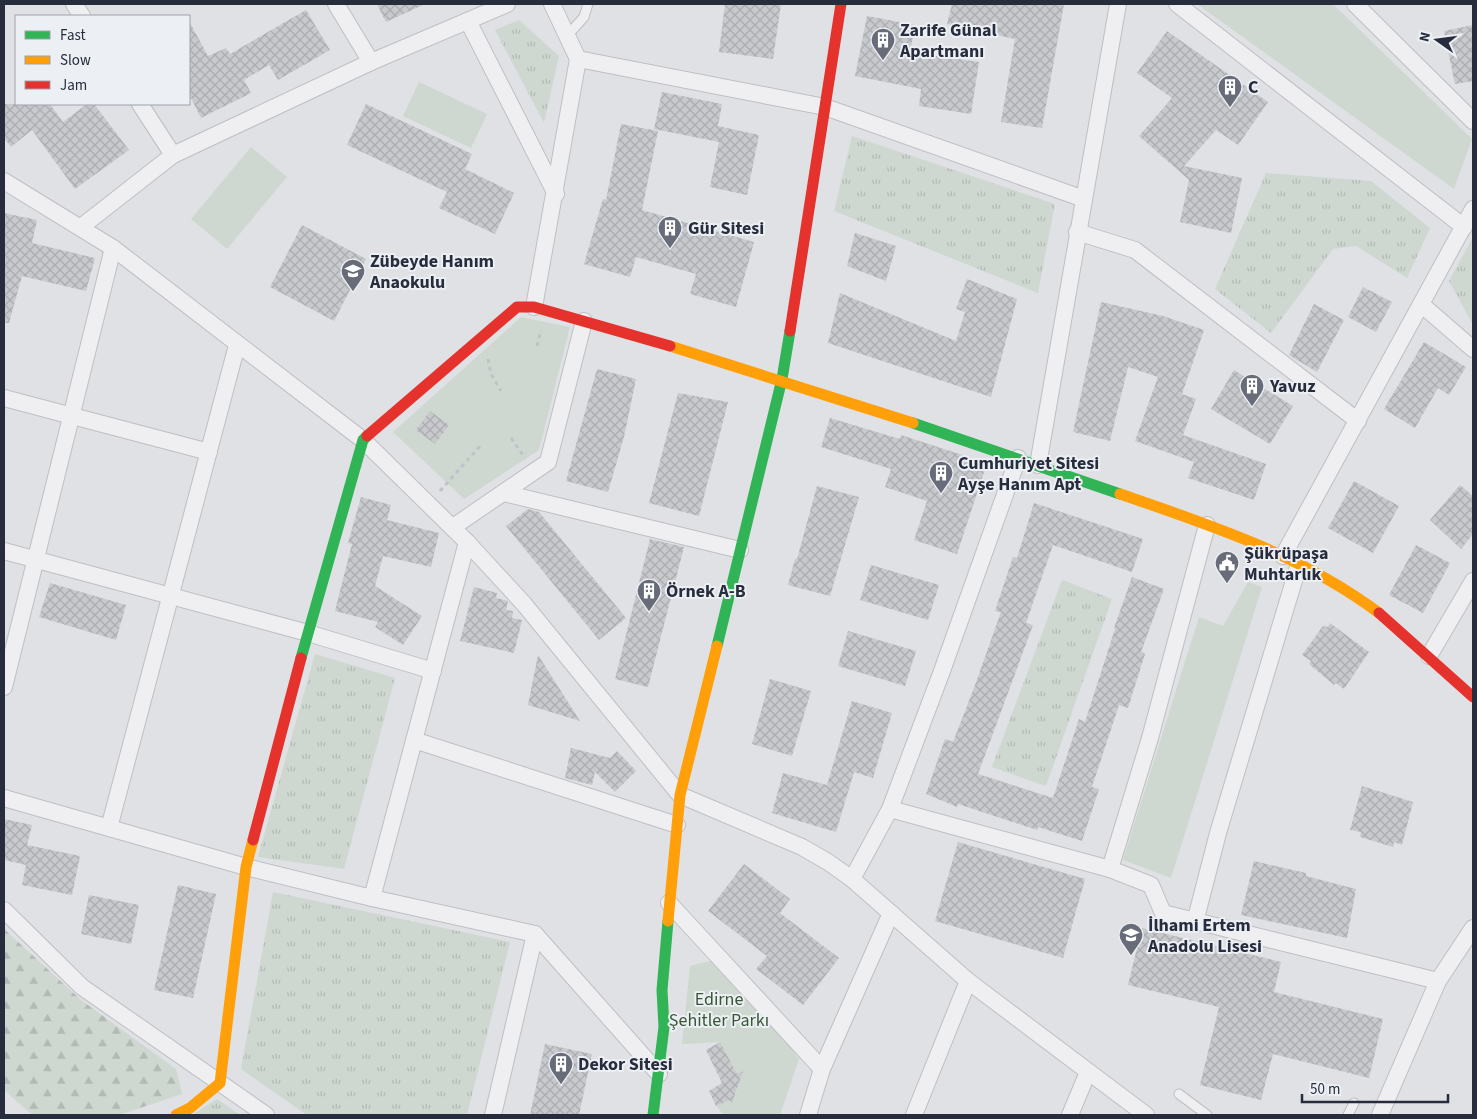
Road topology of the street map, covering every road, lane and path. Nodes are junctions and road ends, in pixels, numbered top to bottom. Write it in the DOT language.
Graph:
graph roads {
  1 [pos="74,4"];
  2 [pos="336,4"];
  3 [pos="506,4"];
  4 [pos="552,4"];
  5 [pos="588,4"];
  6 [pos="841,4"];
  7 [pos="1177,4"];
  8 [pos="1355,4"];
  9 [pos="1115,5"];
  10 [pos="81,15"];
  11 [pos="468,22"];
  12 [pos="567,36"];
  13 [pos="578,59"];
  14 [pos="371,62"];
  15 [pos="141,105"];
  16 [pos="825,107"];
  17 [pos="1473,121"];
  18 [pos="173,155"];
  19 [pos="4,181"];
  20 [pos="556,194"];
  21 [pos="1084,199"];
  22 [pos="1473,209"];
  23 [pos="81,227"];
  24 [pos="1464,227"];
  25 [pos="1077,232"];
  26 [pos="113,248"];
  27 [pos="1422,305"];
  28 [pos="534,307"];
  29 [pos="584,321"];
  30 [pos="237,345"];
  31 [pos="1473,350"];
  32 [pos="488,351"];
  33 [pos="782,379"];
  34 [pos="500,391"];
  35 [pos="4,398"];
  36 [pos="70,416"];
  37 [pos="1358,421"];
  38 [pos="511,438"];
  39 [pos="363,440"];
  40 [pos="480,446"];
  41 [pos="209,452"];
  42 [pos="1018,458"];
  43 [pos="530,465"];
  44 [pos="1038,465"];
  45 [pos="440,491"];
  46 [pos="504,493"];
  47 [pos="1207,525"];
  48 [pos="453,528"];
  49 [pos="467,542"];
  50 [pos="740,550"];
  51 [pos="4,551"];
  52 [pos="1283,556"];
  53 [pos="36,559"];
  54 [pos="1299,564"];
  55 [pos="1473,581"];
  56 [pos="171,597"];
  57 [pos="308,633"];
  58 [pos="1429,656"];
  59 [pos="433,671"];
  60 [pos="4,687"];
  61 [pos="1473,696"];
  62 [pos="414,740"];
  63 [pos="680,795"];
  64 [pos="4,798"];
  65 [pos="890,809"];
  66 [pos="677,825"];
  67 [pos="109,828"];
  68 [pos="246,867"];
  69 [pos="1110,869"];
  70 [pos="852,879"];
  71 [pos="372,898"];
  72 [pos="669,903"];
  73 [pos="4,910"];
  74 [pos="891,913"];
  75 [pos="1195,922"];
  76 [pos="1473,928"];
  77 [pos="535,934"];
  78 [pos="968,980"];
  79 [pos="1438,982"];
  80 [pos="822,1069"];
  81 [pos="1088,1072"];
  82 [pos="660,1074"];
  83 [pos="220,1082"];
  84 [pos="1179,1094"];
  85 [pos="1354,1103"];
  86 [pos="176,1115"];
  87 [pos="266,1115"];
  88 [pos="493,1115"];
  89 [pos="653,1115"];
  90 [pos="808,1115"];
  91 [pos="914,1115"];
  92 [pos="1070,1115"];
  93 [pos="1146,1115"];
  94 [pos="1207,1115"];
  95 [pos="1348,1115"];
  96 [pos="1380,1115"];
  1 -- 10 [label="street"];
  2 -- 14 [label="street"];
  3 -- 11 [label="street"];
  4 -- 12 [label="street"];
  5 -- 12 [label="lane"];
  6 -- 16 [label="street"];
  7 -- 24 [label="street"];
  8 -- 17 [label="street"];
  9 -- 21 [label="street"];
  11 -- 14 [label="street"];
  11 -- 20 [label="street"];
  12 -- 13 [label="street"];
  13 -- 16 [label="street"];
  13 -- 20 [label="street"];
  14 -- 18 [label="street"];
  15 -- 18 [label="street"];
  16 -- 21 [label="street"];
  16 -- 33 [label="street"];
  18 -- 23 [label="street"];
  19 -- 23 [label="street"];
  20 -- 28 [label="street"];
  21 -- 25 [label="street"];
  22 -- 24 [label="street"];
  23 -- 26 [label="street"];
  24 -- 27 [label="street"];
  25 -- 37 [label="street"];
  25 -- 44 [label="street"];
  26 -- 30 [label="street"];
  26 -- 36 [label="street"];
  27 -- 31 [label="street"];
  27 -- 37 [label="street"];
  28 -- 29 [label="street"];
  28 -- 39 [label="street"];
  29 -- 33 [label="street"];
  29 -- 46 [label="street"];
  30 -- 39 [label="street"];
  30 -- 41 [label="street"];
  32 -- 34 [label="path"];
  33 -- 42 [label="street"];
  33 -- 50 [label="street"];
  35 -- 36 [label="street"];
  36 -- 41 [label="street"];
  36 -- 53 [label="street"];
  37 -- 52 [label="street"];
  38 -- 43 [label="path"];
  39 -- 48 [label="street"];
  39 -- 57 [label="street"];
  40 -- 45 [label="path"];
  41 -- 56 [label="street"];
  42 -- 44 [label="street"];
  42 -- 65 [label="street"];
  44 -- 47 [label="street"];
  46 -- 48 [label="street"];
  46 -- 50 [label="street"];
  47 -- 52 [label="street"];
  47 -- 69 [label="street"];
  48 -- 49 [label="street"];
  49 -- 59 [label="street"];
  49 -- 63 [label="street"];
  50 -- 63 [label="street"];
  51 -- 53 [label="street"];
  52 -- 54 [label="street"];
  53 -- 56 [label="street"];
  53 -- 60 [label="street"];
  54 -- 58 [label="street"];
  54 -- 75 [label="street"];
  55 -- 58 [label="street"];
  56 -- 57 [label="street"];
  56 -- 67 [label="street"];
  57 -- 59 [label="street"];
  57 -- 68 [label="street"];
  58 -- 61 [label="street"];
  59 -- 62 [label="street"];
  62 -- 66 [label="street"];
  62 -- 71 [label="street"];
  63 -- 66 [label="street"];
  63 -- 70 [label="street"];
  64 -- 67 [label="street"];
  65 -- 69 [label="street"];
  65 -- 70 [label="street"];
  66 -- 72 [label="street"];
  67 -- 68 [label="street"];
  68 -- 71 [label="street"];
  68 -- 83 [label="street"];
  69 -- 75 [label="street"];
  70 -- 74 [label="street"];
  71 -- 77 [label="street"];
  72 -- 80 [label="street"];
  72 -- 82 [label="street"];
  73 -- 83 [label="street"];
  74 -- 78 [label="street"];
  74 -- 80 [label="street"];
  75 -- 79 [label="street"];
  76 -- 79 [label="street"];
  77 -- 82 [label="street"];
  77 -- 88 [label="street"];
  78 -- 81 [label="street"];
  78 -- 91 [label="street"];
  79 -- 96 [label="street"];
  80 -- 90 [label="street"];
  81 -- 92 [label="street"];
  81 -- 93 [label="street"];
  82 -- 89 [label="street"];
  83 -- 86 [label="street"];
  83 -- 87 [label="street"];
  84 -- 94 [label="lane"];
  85 -- 95 [label="lane"];
}
